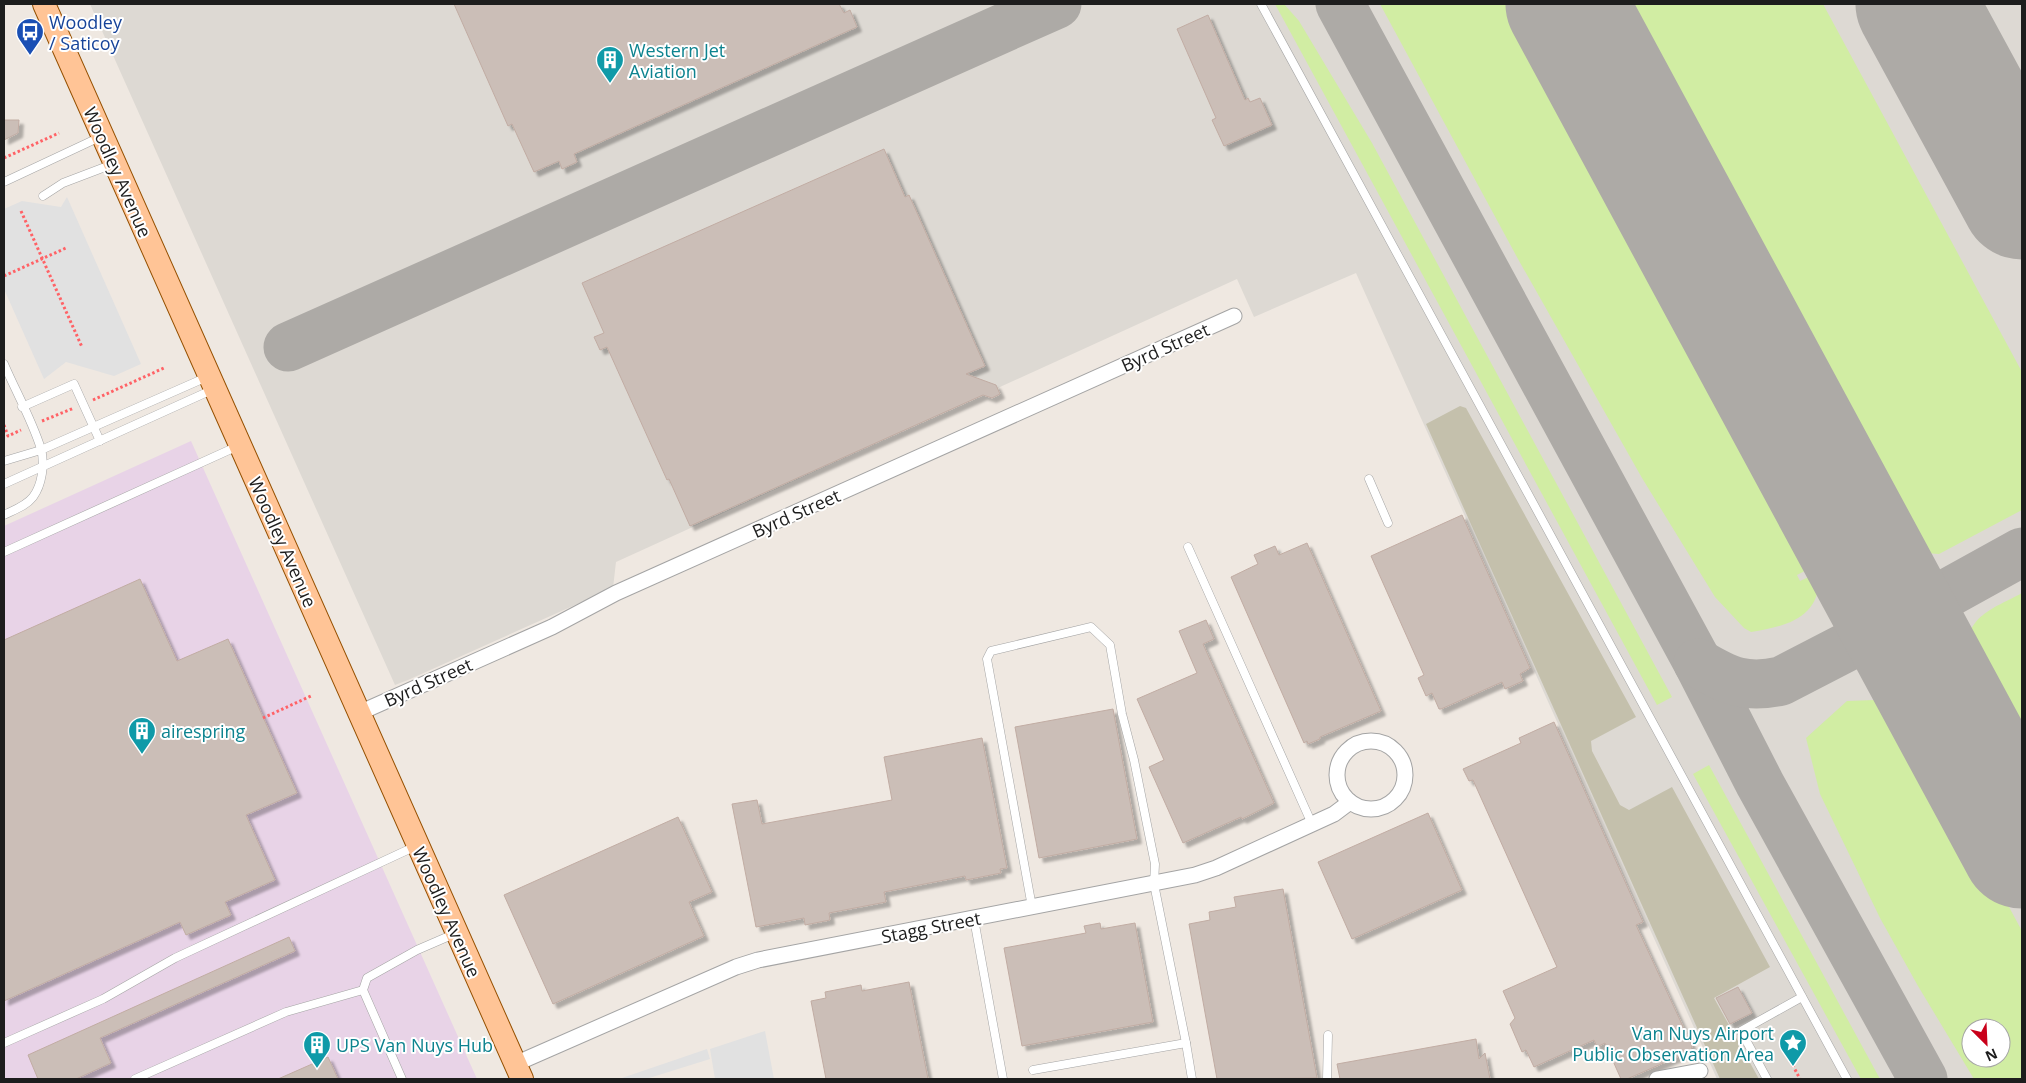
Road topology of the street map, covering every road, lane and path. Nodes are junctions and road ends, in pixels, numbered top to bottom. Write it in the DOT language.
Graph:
graph roads {
  1 [pos="44,4"];
  2 [pos="1261,4"];
  3 [pos="59,132"];
  4 [pos="102,137"];
  5 [pos="4,158"];
  6 [pos="114,163"];
  7 [pos="4,182"];
  8 [pos="43,196"];
  9 [pos="21,211"];
  10 [pos="66,248"];
  11 [pos="42,259"];
  12 [pos="4,276"];
  13 [pos="1234,316"];
  14 [pos="82,347"];
  15 [pos="4,364"];
  16 [pos="212,383"];
  17 [pos="22,407"];
  18 [pos="4,426"];
  19 [pos="94,427"];
  20 [pos="8,436"];
  21 [pos="100,441"];
  22 [pos="240,445"];
  23 [pos="41,450"];
  24 [pos="4,461"];
  25 [pos="43,467"];
  26 [pos="1369,479"];
  27 [pos="4,484"];
  28 [pos="4,515"];
  29 [pos="1388,523"];
  30 [pos="1188,547"];
  31 [pos="4,552"];
  32 [pos="311,696"];
  33 [pos="359,713"];
  34 [pos="263,718"];
  35 [pos="1350,802"];
  36 [pos="1312,824"];
  37 [pos="418,846"];
  38 [pos="1154,884"];
  39 [pos="1032,908"];
  40 [pos="974,919"];
  41 [pos="457,933"];
  42 [pos="363,990"];
  43 [pos="1802,997"];
  44 [pos="1328,1035"];
  45 [pos="4,1043"];
  46 [pos="1186,1043"];
  47 [pos="1781,1043"];
  48 [pos="1033,1070"];
  49 [pos="1700,1071"];
  50 [pos="519,1072"];
  51 [pos="135,1079"];
  52 [pos="402,1079"];
  53 [pos="1003,1079"];
  54 [pos="1192,1079"];
  55 [pos="1327,1079"];
  56 [pos="1657,1079"];
  57 [pos="1767,1079"];
  58 [pos="1800,1079"];
  59 [pos="1847,1079"];
  1 -- 4 [label="main road, Woodley Avenue"];
  2 -- 43 [label="lane"];
  3 -- 5 [label="path"];
  4 -- 6 [label="main road, Woodley Avenue"];
  4 -- 7 [label="lane"];
  6 -- 8 [label="lane"];
  6 -- 16 [label="main road, Woodley Avenue"];
  9 -- 11 [label="path"];
  10 -- 11 [label="path"];
  11 -- 12 [label="path"];
  11 -- 14 [label="path"];
  13 -- 33 [label="street, Byrd Street"];
  15 -- 17 [label="lane"];
  16 -- 19 [label="lane"];
  16 -- 21 [label="lane"];
  16 -- 22 [label="main road, Woodley Avenue"];
  17 -- 19 [label="lane"];
  17 -- 23 [label="lane"];
  18 -- 20 [label="path"];
  19 -- 21 [label="lane"];
  19 -- 23 [label="lane"];
  21 -- 25 [label="lane"];
  22 -- 31 [label="lane"];
  22 -- 33 [label="main road, Woodley Avenue"];
  23 -- 24 [label="lane"];
  23 -- 25 [label="lane"];
  25 -- 27 [label="lane"];
  25 -- 28 [label="lane"];
  26 -- 29 [label="lane"];
  30 -- 36 [label="lane"];
  32 -- 34 [label="path"];
  33 -- 37 [label="main road, Woodley Avenue"];
  35 -- 35 [label="street"];
  35 -- 36 [label="street, Stagg Street"];
  36 -- 38 [label="street, Stagg Street"];
  37 -- 41 [label="main road, Woodley Avenue"];
  37 -- 45 [label="lane"];
  38 -- 39 [label="street, Stagg Street"];
  38 -- 39 [label="lane"];
  38 -- 46 [label="lane"];
  39 -- 40 [label="street, Stagg Street"];
  40 -- 50 [label="street, Stagg Street"];
  40 -- 53 [label="lane"];
  41 -- 42 [label="lane"];
  41 -- 50 [label="main road, Woodley Avenue"];
  42 -- 51 [label="lane"];
  42 -- 52 [label="lane"];
  43 -- 57 [label="lane"];
  43 -- 59 [label="lane"];
  44 -- 55 [label="lane"];
  46 -- 48 [label="lane"];
  46 -- 54 [label="lane"];
  47 -- 58 [label="path"];
  49 -- 56 [label="street"];
}
